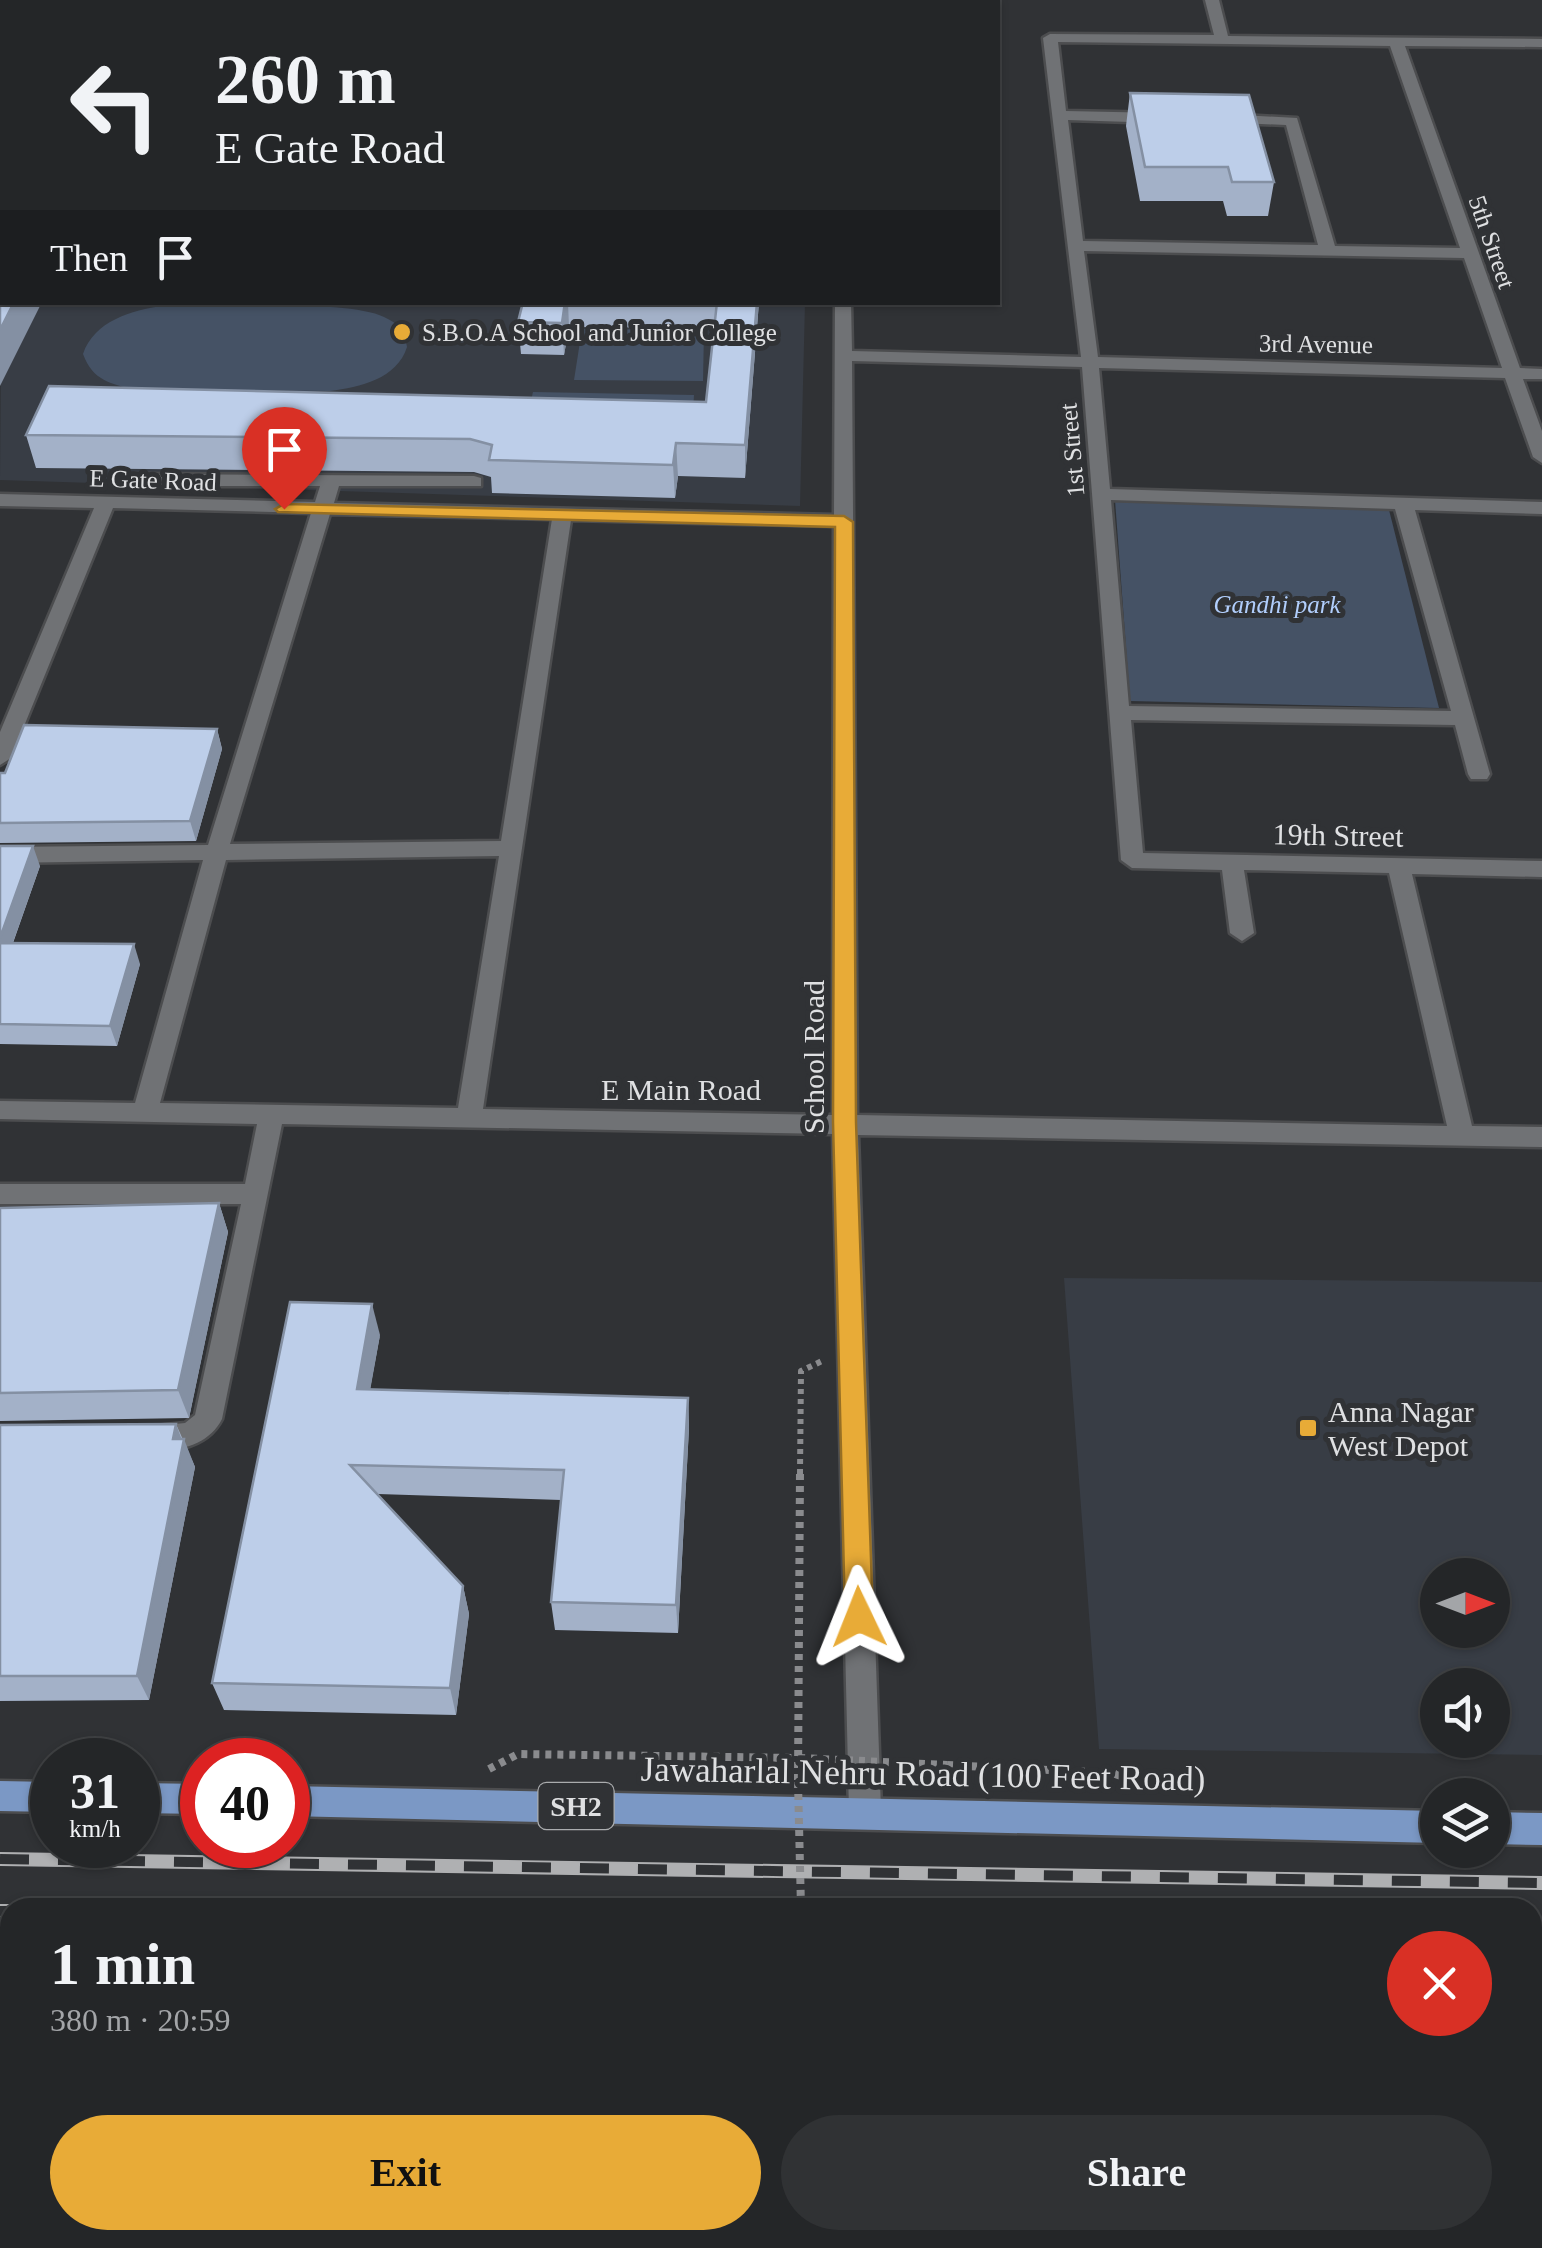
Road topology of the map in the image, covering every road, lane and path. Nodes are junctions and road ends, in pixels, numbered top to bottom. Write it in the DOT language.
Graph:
graph roads {
  1 [pos="1212,0"];
  2 [pos="1222,40"];
  3 [pos="1396,42"];
  4 [pos="1542,43"];
  5 [pos="1059,114"];
  6 [pos="1176,118"];
  7 [pos="1195,118"];
  8 [pos="1075,246"];
  9 [pos="1328,251"];
  10 [pos="1469,254"];
  11 [pos="844,305"];
  12 [pos="844,356"];
  13 [pos="1090,364"];
  14 [pos="1511,374"];
  15 [pos="1542,374"];
  16 [pos="1542,457"];
  17 [pos="135,480"];
  18 [pos="331,480"];
  19 [pos="474,482"];
  20 [pos="1100,494"];
  21 [pos="0,500"];
  22 [pos="1403,502"];
  23 [pos="105,504"];
  24 [pos="1542,508"];
  25 [pos="319,510"];
  26 [pos="562,516"];
  27 [pos="844,522"];
  28 [pos="1119,713"];
  29 [pos="1462,718"];
  30 [pos="0,758"];
  31 [pos="1479,774"];
  32 [pos="511,848"];
  33 [pos="0,855"];
  34 [pos="216,855"];
  35 [pos="1132,860"];
  36 [pos="1232,862"];
  37 [pos="1399,866"];
  38 [pos="1542,869"];
  39 [pos="1242,934"];
  40 [pos="0,1110"];
  41 [pos="145,1113"];
  42 [pos="271,1116"];
  43 [pos="469,1120"];
  44 [pos="845,1122"];
  45 [pos="1462,1136"];
  46 [pos="1542,1137"];
  47 [pos="256,1194"];
  48 [pos="1,1197"];
  49 [pos="851,1346"];
  50 [pos="116,1437"];
  51 [pos="799,1758"];
  52 [pos="947,1765"];
  53 [pos="486,1770"];
  54 [pos="0,1796"];
  55 [pos="30,1797"];
  56 [pos="310,1801"];
  57 [pos="865,1811"];
  58 [pos="1420,1826"];
  59 [pos="1510,1829"];
  60 [pos="1542,1830"];
  61 [pos="800,1898"];
  1 -- 2 [label="street"];
  2 -- 3 [label="street"];
  2 -- 5 [label="street, 1st Street"];
  3 -- 4 [label="street"];
  3 -- 10 [label="street, 5th Street"];
  5 -- 6 [label="street"];
  5 -- 8 [label="street, 1st Street"];
  7 -- 9 [label="street"];
  8 -- 9 [label="street"];
  8 -- 13 [label="street, 1st Street"];
  9 -- 10 [label="street"];
  10 -- 14 [label="street, 5th Street"];
  11 -- 12 [label="street, School Road"];
  12 -- 13 [label="street, 3rd Avenue"];
  12 -- 27 [label="street, School Road"];
  13 -- 14 [label="street, 3rd Avenue"];
  13 -- 20 [label="street, 1st Street"];
  14 -- 15 [label="street, 3rd Avenue"];
  14 -- 16 [label="street, 5th Street"];
  17 -- 18 [label="street"];
  18 -- 19 [label="street"];
  18 -- 25 [label="street"];
  20 -- 22 [label="street"];
  20 -- 28 [label="street, 1st Street"];
  21 -- 23 [label="street, E Gate Road"];
  22 -- 24 [label="street"];
  22 -- 29 [label="street"];
  23 -- 25 [label="street, E Gate Road"];
  23 -- 30 [label="street"];
  25 -- 26 [label="street, E Gate Road"];
  25 -- 34 [label="street"];
  26 -- 27 [label="street, E Gate Road"];
  26 -- 32 [label="street"];
  27 -- 44 [label="street, School Road"];
  28 -- 29 [label="street"];
  28 -- 35 [label="street, 1st Street"];
  29 -- 31 [label="street"];
  32 -- 34 [label="street"];
  32 -- 43 [label="street"];
  33 -- 34 [label="street"];
  34 -- 41 [label="street"];
  35 -- 36 [label="street, 19th Street"];
  36 -- 37 [label="street, 19th Street"];
  36 -- 39 [label="street"];
  37 -- 38 [label="street, 19th Street"];
  37 -- 45 [label="street"];
  40 -- 41 [label="street, E Main Road"];
  41 -- 42 [label="street, E Main Road"];
  42 -- 43 [label="street, E Main Road"];
  42 -- 47 [label="street"];
  43 -- 44 [label="street, E Main Road"];
  44 -- 45 [label="street, E Main Road"];
  44 -- 49 [label="street, School Road"];
  45 -- 46 [label="street, E Main Road"];
  47 -- 48 [label="street"];
  47 -- 50 [label="street"];
  49 -- 51 [label="path"];
  49 -- 57 [label="street, School Road"];
  51 -- 52 [label="path, bridge"];
  51 -- 53 [label="path"];
  51 -- 61 [label="path, bridge"];
  54 -- 55 [label="main road"];
  56 -- 57 [label="main road, Jawaharlal Nehru Road (100 Feet Road) / SH2"];
  57 -- 58 [label="main road, Jawaharlal Nehru Road (100 Feet Road) / SH2"];
  59 -- 60 [label="main road"];
}
